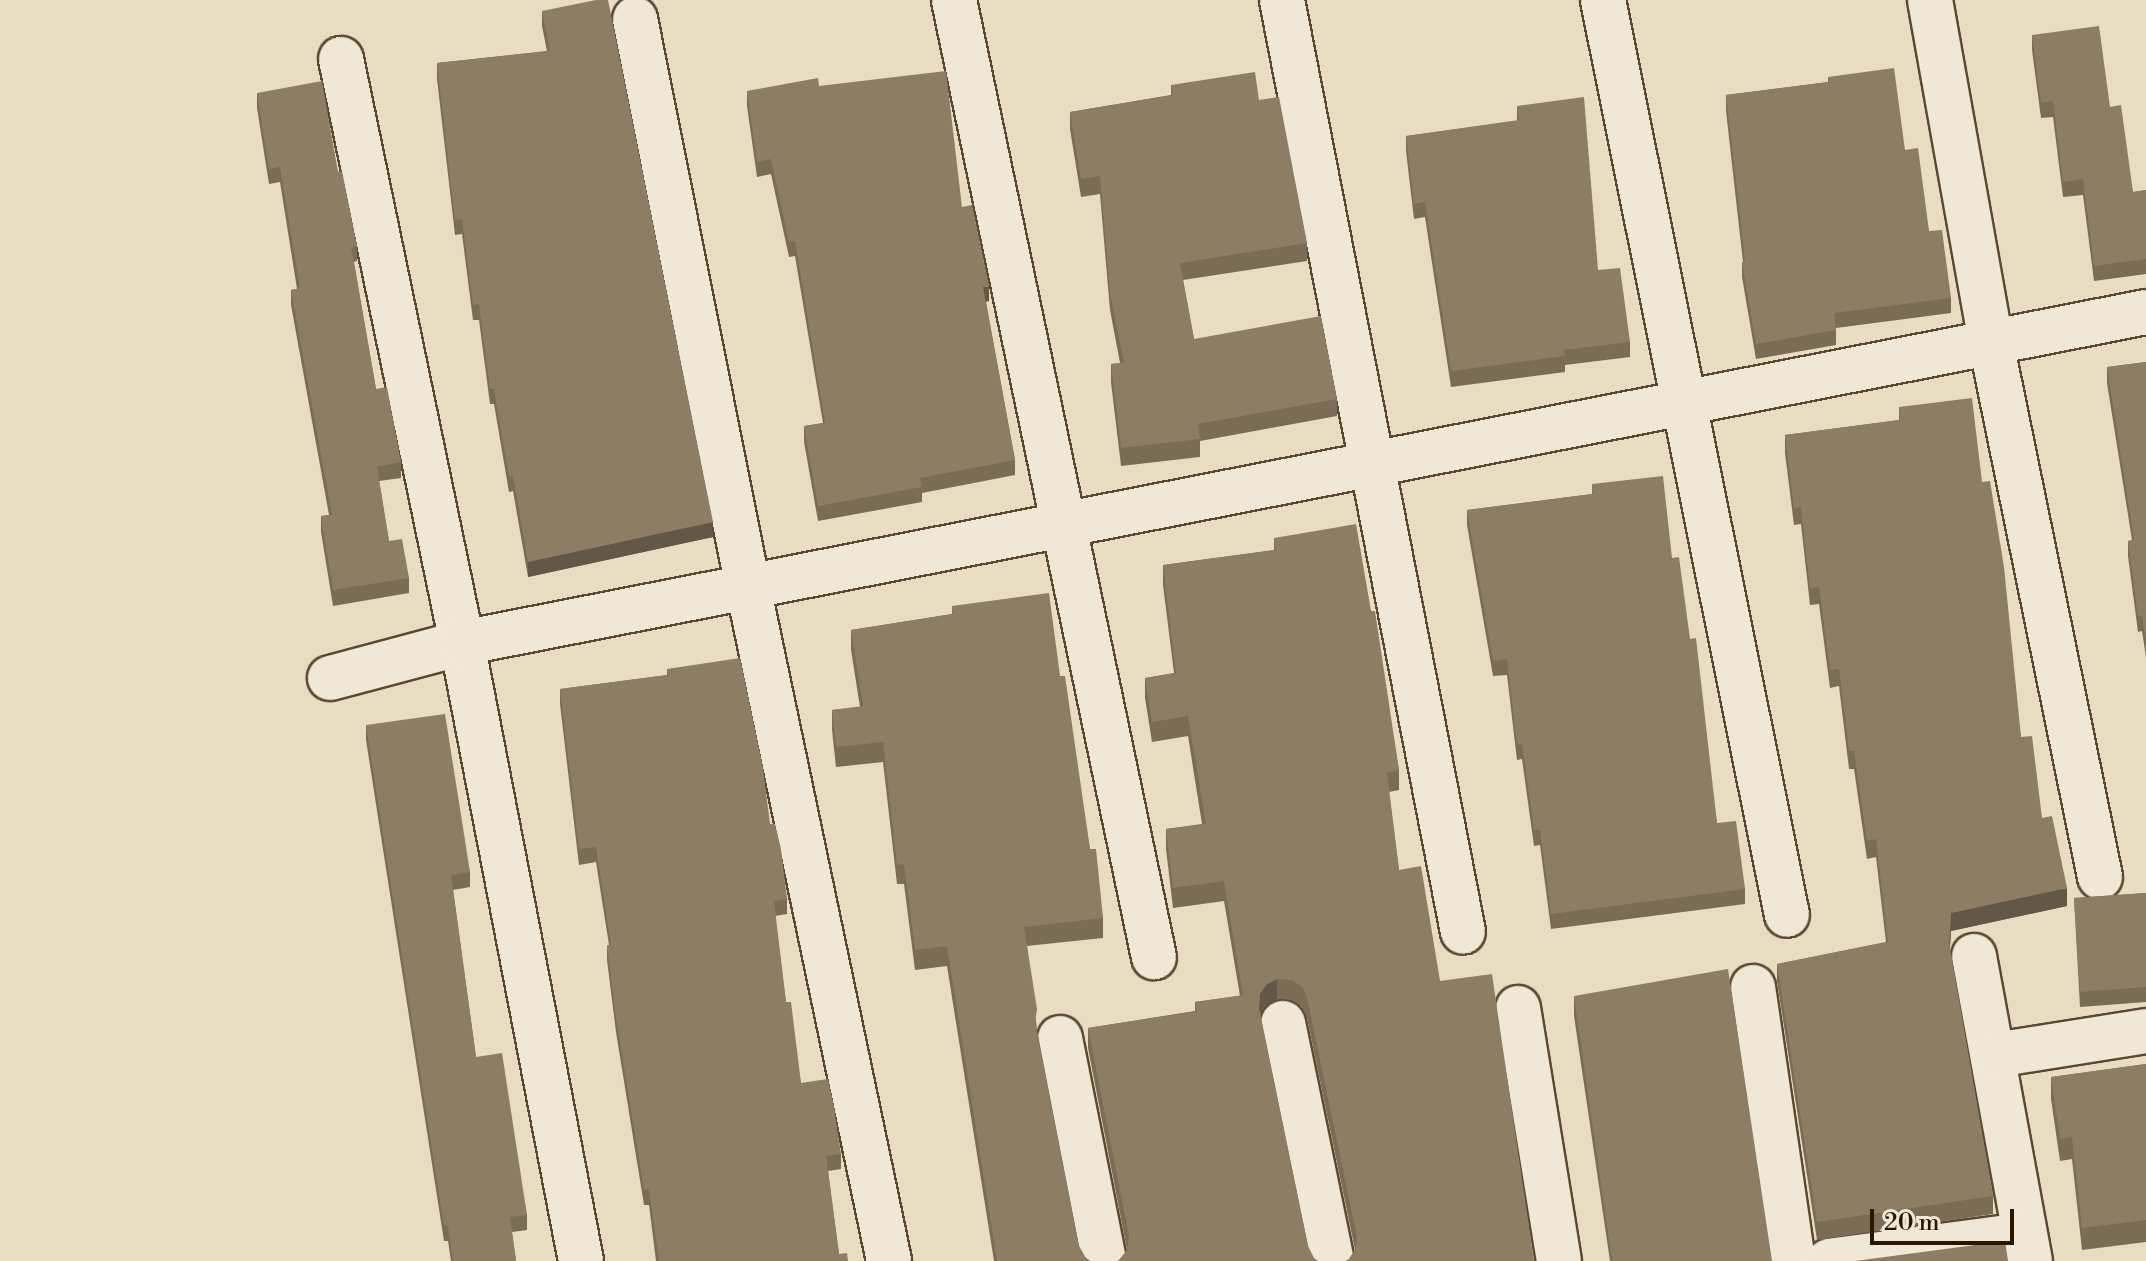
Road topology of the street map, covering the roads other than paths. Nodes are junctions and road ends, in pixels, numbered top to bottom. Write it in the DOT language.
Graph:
graph roads {
  1 [pos="954,0"];
  2 [pos="1282,0"];
  3 [pos="1603,0"];
  4 [pos="1930,0"];
  5 [pos="635,19"];
  6 [pos="341,59"];
  7 [pos="2146,312"];
  8 [pos="1991,343"];
  9 [pos="1682,403"];
  10 [pos="1371,465"];
  11 [pos="1063,525"];
  12 [pos="748,587"];
  13 [pos="462,643"];
  14 [pos="330,678"];
  15 [pos="2100,877"];
  16 [pos="1787,915"];
  17 [pos="1463,932"];
  18 [pos="1974,956"];
  19 [pos="1154,957"];
  20 [pos="1753,987"];
  21 [pos="1518,1008"];
  22 [pos="1283,1023"];
  23 [pos="2146,1031"];
  24 [pos="1060,1038"];
  25 [pos="1995,1055"];
  26 [pos="2026,1248"];
  27 [pos="581,1261"];
  28 [pos="889,1261"];
  29 [pos="1104,1261"];
  30 [pos="1332,1261"];
  31 [pos="1559,1261"];
  32 [pos="1793,1261"];
  33 [pos="1829,1261"];
  1 -- 11 [label="street"];
  2 -- 10 [label="street"];
  3 -- 9 [label="street"];
  4 -- 8 [label="street"];
  5 -- 12 [label="street"];
  6 -- 13 [label="street"];
  7 -- 8 [label="street"];
  8 -- 9 [label="street"];
  8 -- 15 [label="street"];
  9 -- 10 [label="street"];
  9 -- 16 [label="street"];
  10 -- 11 [label="street"];
  10 -- 17 [label="street"];
  11 -- 12 [label="street"];
  11 -- 19 [label="street"];
  12 -- 13 [label="street"];
  12 -- 28 [label="street"];
  13 -- 14 [label="street"];
  13 -- 27 [label="street"];
  18 -- 25 [label="street"];
  20 -- 32 [label="street"];
  21 -- 31 [label="street"];
  22 -- 30 [label="street"];
  23 -- 25 [label="street"];
  24 -- 29 [label="street"];
  25 -- 26 [label="street"];
  26 -- 33 [label="street"];
}
